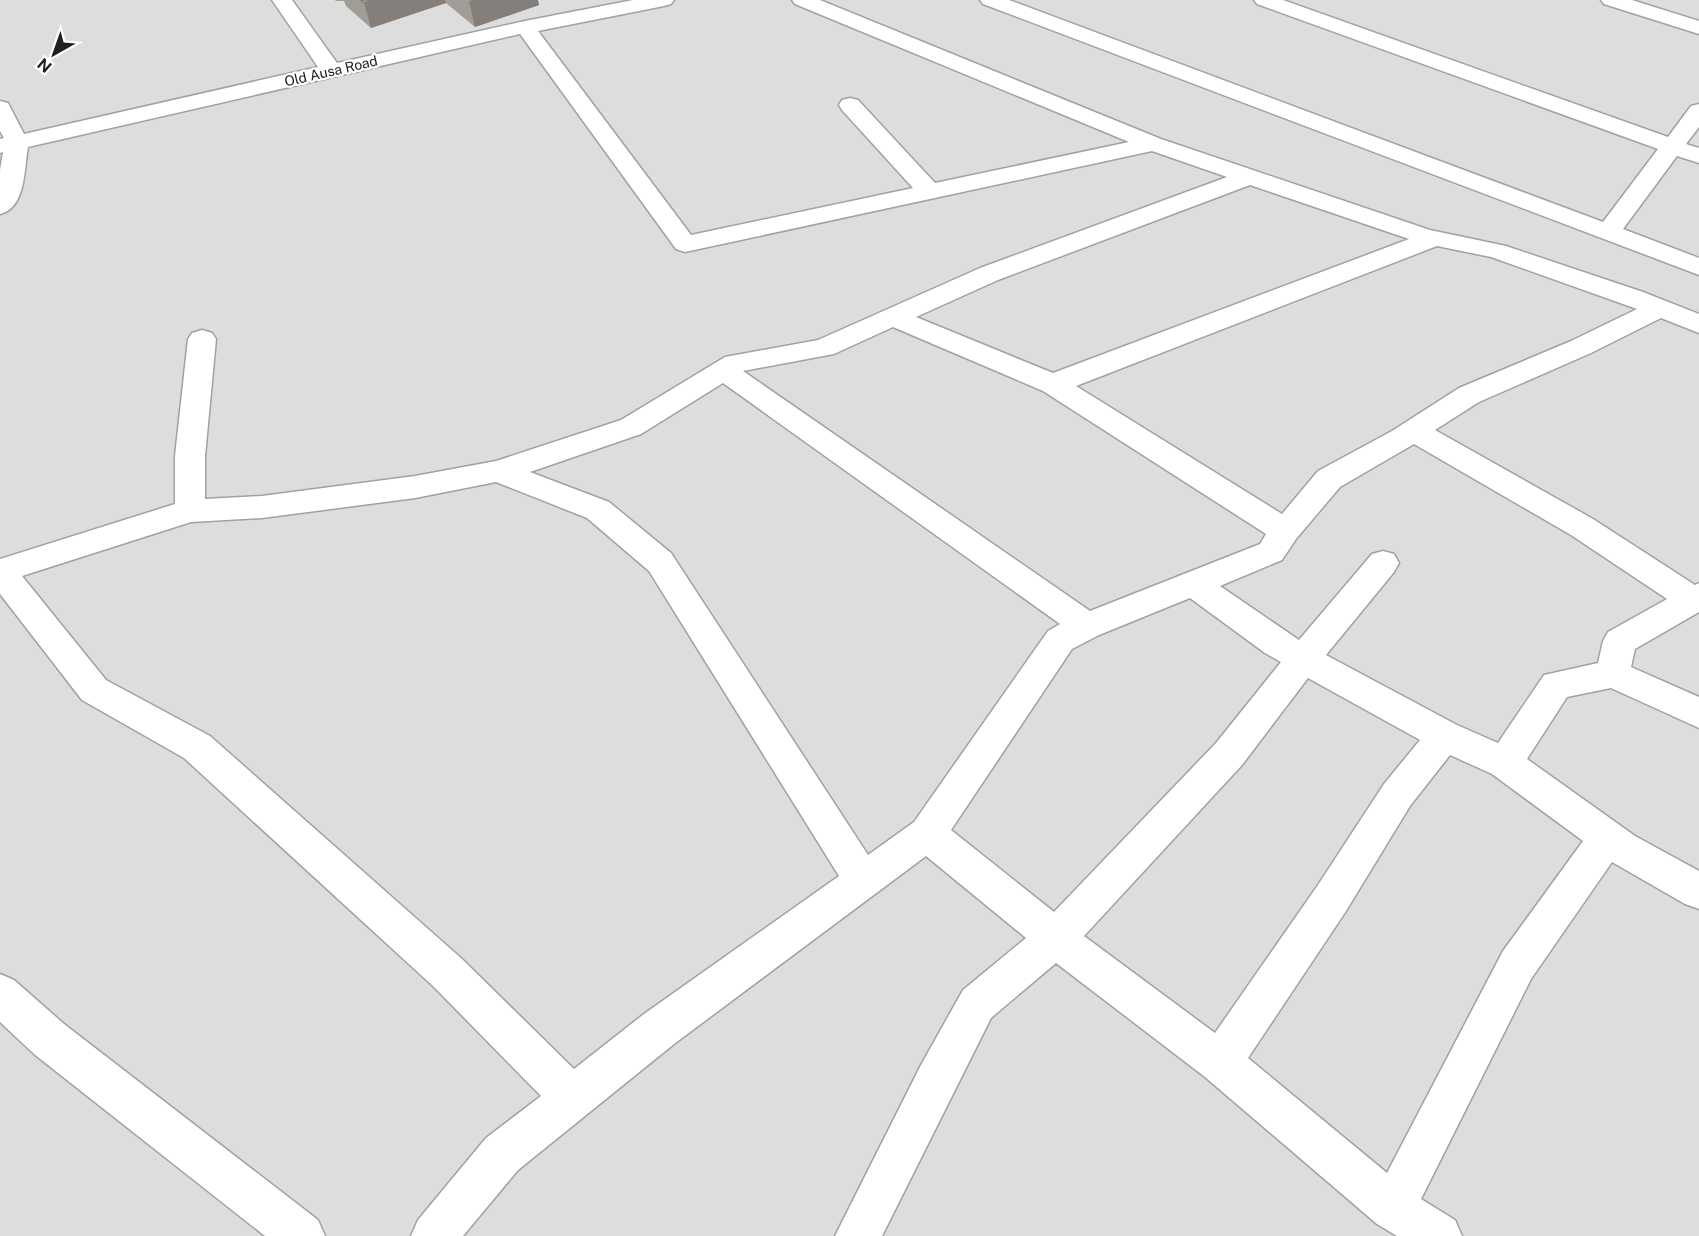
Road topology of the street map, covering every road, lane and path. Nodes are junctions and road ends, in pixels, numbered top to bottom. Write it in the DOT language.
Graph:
graph roads {
  1 [pos="282,0"];
  2 [pos="664,0"];
  3 [pos="802,0"];
  4 [pos="990,0"];
  5 [pos="1264,0"];
  6 [pos="1611,0"];
  7 [pos="1292,4"];
  8 [pos="525,27"];
  9 [pos="1699,28"];
  10 [pos="331,70"];
  11 [pos="850,105"];
  12 [pos="0,108"];
  13 [pos="1699,111"];
  14 [pos="8,144"];
  15 [pos="1153,144"];
  16 [pos="1674,147"];
  17 [pos="1699,156"];
  18 [pos="1249,177"];
  19 [pos="930,192"];
  20 [pos="0,207"];
  21 [pos="1608,232"];
  22 [pos="1436,238"];
  23 [pos="1699,267"];
  24 [pos="1660,308"];
  25 [pos="893,317"];
  26 [pos="1699,324"];
  27 [pos="202,339"];
  28 [pos="723,370"];
  29 [pos="1053,384"];
  30 [pos="1413,431"];
  31 [pos="498,471"];
  32 [pos="190,511"];
  33 [pos="1285,531"];
  34 [pos="1383,563"];
  35 [pos="0,571"];
  36 [pos="1194,584"];
  37 [pos="1695,597"];
  38 [pos="1087,626"];
  39 [pos="1304,658"];
  40 [pos="1613,674"];
  41 [pos="1699,713"];
  42 [pos="1444,736"];
  43 [pos="1505,763"];
  44 [pos="927,834"];
  45 [pos="1607,837"];
  46 [pos="863,880"];
  47 [pos="1699,891"];
  48 [pos="1056,938"];
  49 [pos="0,994"];
  50 [pos="1220,1062"];
  51 [pos="572,1097"];
  52 [pos="1393,1208"];
  53 [pos="302,1236"];
  54 [pos="434,1236"];
  55 [pos="858,1236"];
  56 [pos="1439,1236"];
  1 -- 10 [label="street"];
  2 -- 8 [label="street, Old Ausa Road"];
  3 -- 15 [label="street"];
  4 -- 21 [label="street"];
  5 -- 7 [label="street"];
  6 -- 9 [label="street"];
  7 -- 16 [label="street"];
  8 -- 10 [label="street, Old Ausa Road"];
  8 -- 19 [label="street"];
  10 -- 14 [label="street, Old Ausa Road"];
  11 -- 19 [label="street"];
  12 -- 14 [label="street"];
  13 -- 16 [label="street"];
  14 -- 20 [label="street"];
  15 -- 18 [label="street"];
  15 -- 19 [label="street"];
  16 -- 17 [label="street"];
  16 -- 21 [label="street"];
  18 -- 22 [label="street"];
  18 -- 25 [label="street"];
  21 -- 23 [label="street"];
  22 -- 24 [label="street"];
  22 -- 29 [label="street"];
  24 -- 26 [label="street"];
  24 -- 30 [label="street"];
  25 -- 28 [label="street"];
  25 -- 29 [label="street"];
  27 -- 32 [label="street"];
  28 -- 31 [label="street"];
  28 -- 38 [label="street"];
  29 -- 33 [label="street"];
  30 -- 33 [label="street"];
  30 -- 37 [label="street"];
  31 -- 32 [label="street"];
  31 -- 46 [label="street"];
  32 -- 35 [label="street"];
  33 -- 36 [label="street"];
  34 -- 39 [label="street"];
  35 -- 51 [label="street"];
  36 -- 38 [label="street"];
  36 -- 39 [label="street"];
  37 -- 40 [label="street"];
  38 -- 44 [label="street"];
  39 -- 42 [label="street"];
  39 -- 48 [label="street"];
  40 -- 41 [label="street"];
  40 -- 43 [label="street"];
  42 -- 43 [label="street"];
  42 -- 50 [label="street"];
  43 -- 45 [label="street"];
  44 -- 46 [label="street"];
  44 -- 48 [label="street"];
  45 -- 47 [label="street"];
  45 -- 52 [label="street"];
  46 -- 51 [label="street"];
  48 -- 50 [label="street"];
  48 -- 55 [label="street"];
  49 -- 53 [label="street"];
  50 -- 52 [label="street"];
  51 -- 54 [label="street"];
  52 -- 56 [label="street"];
}
